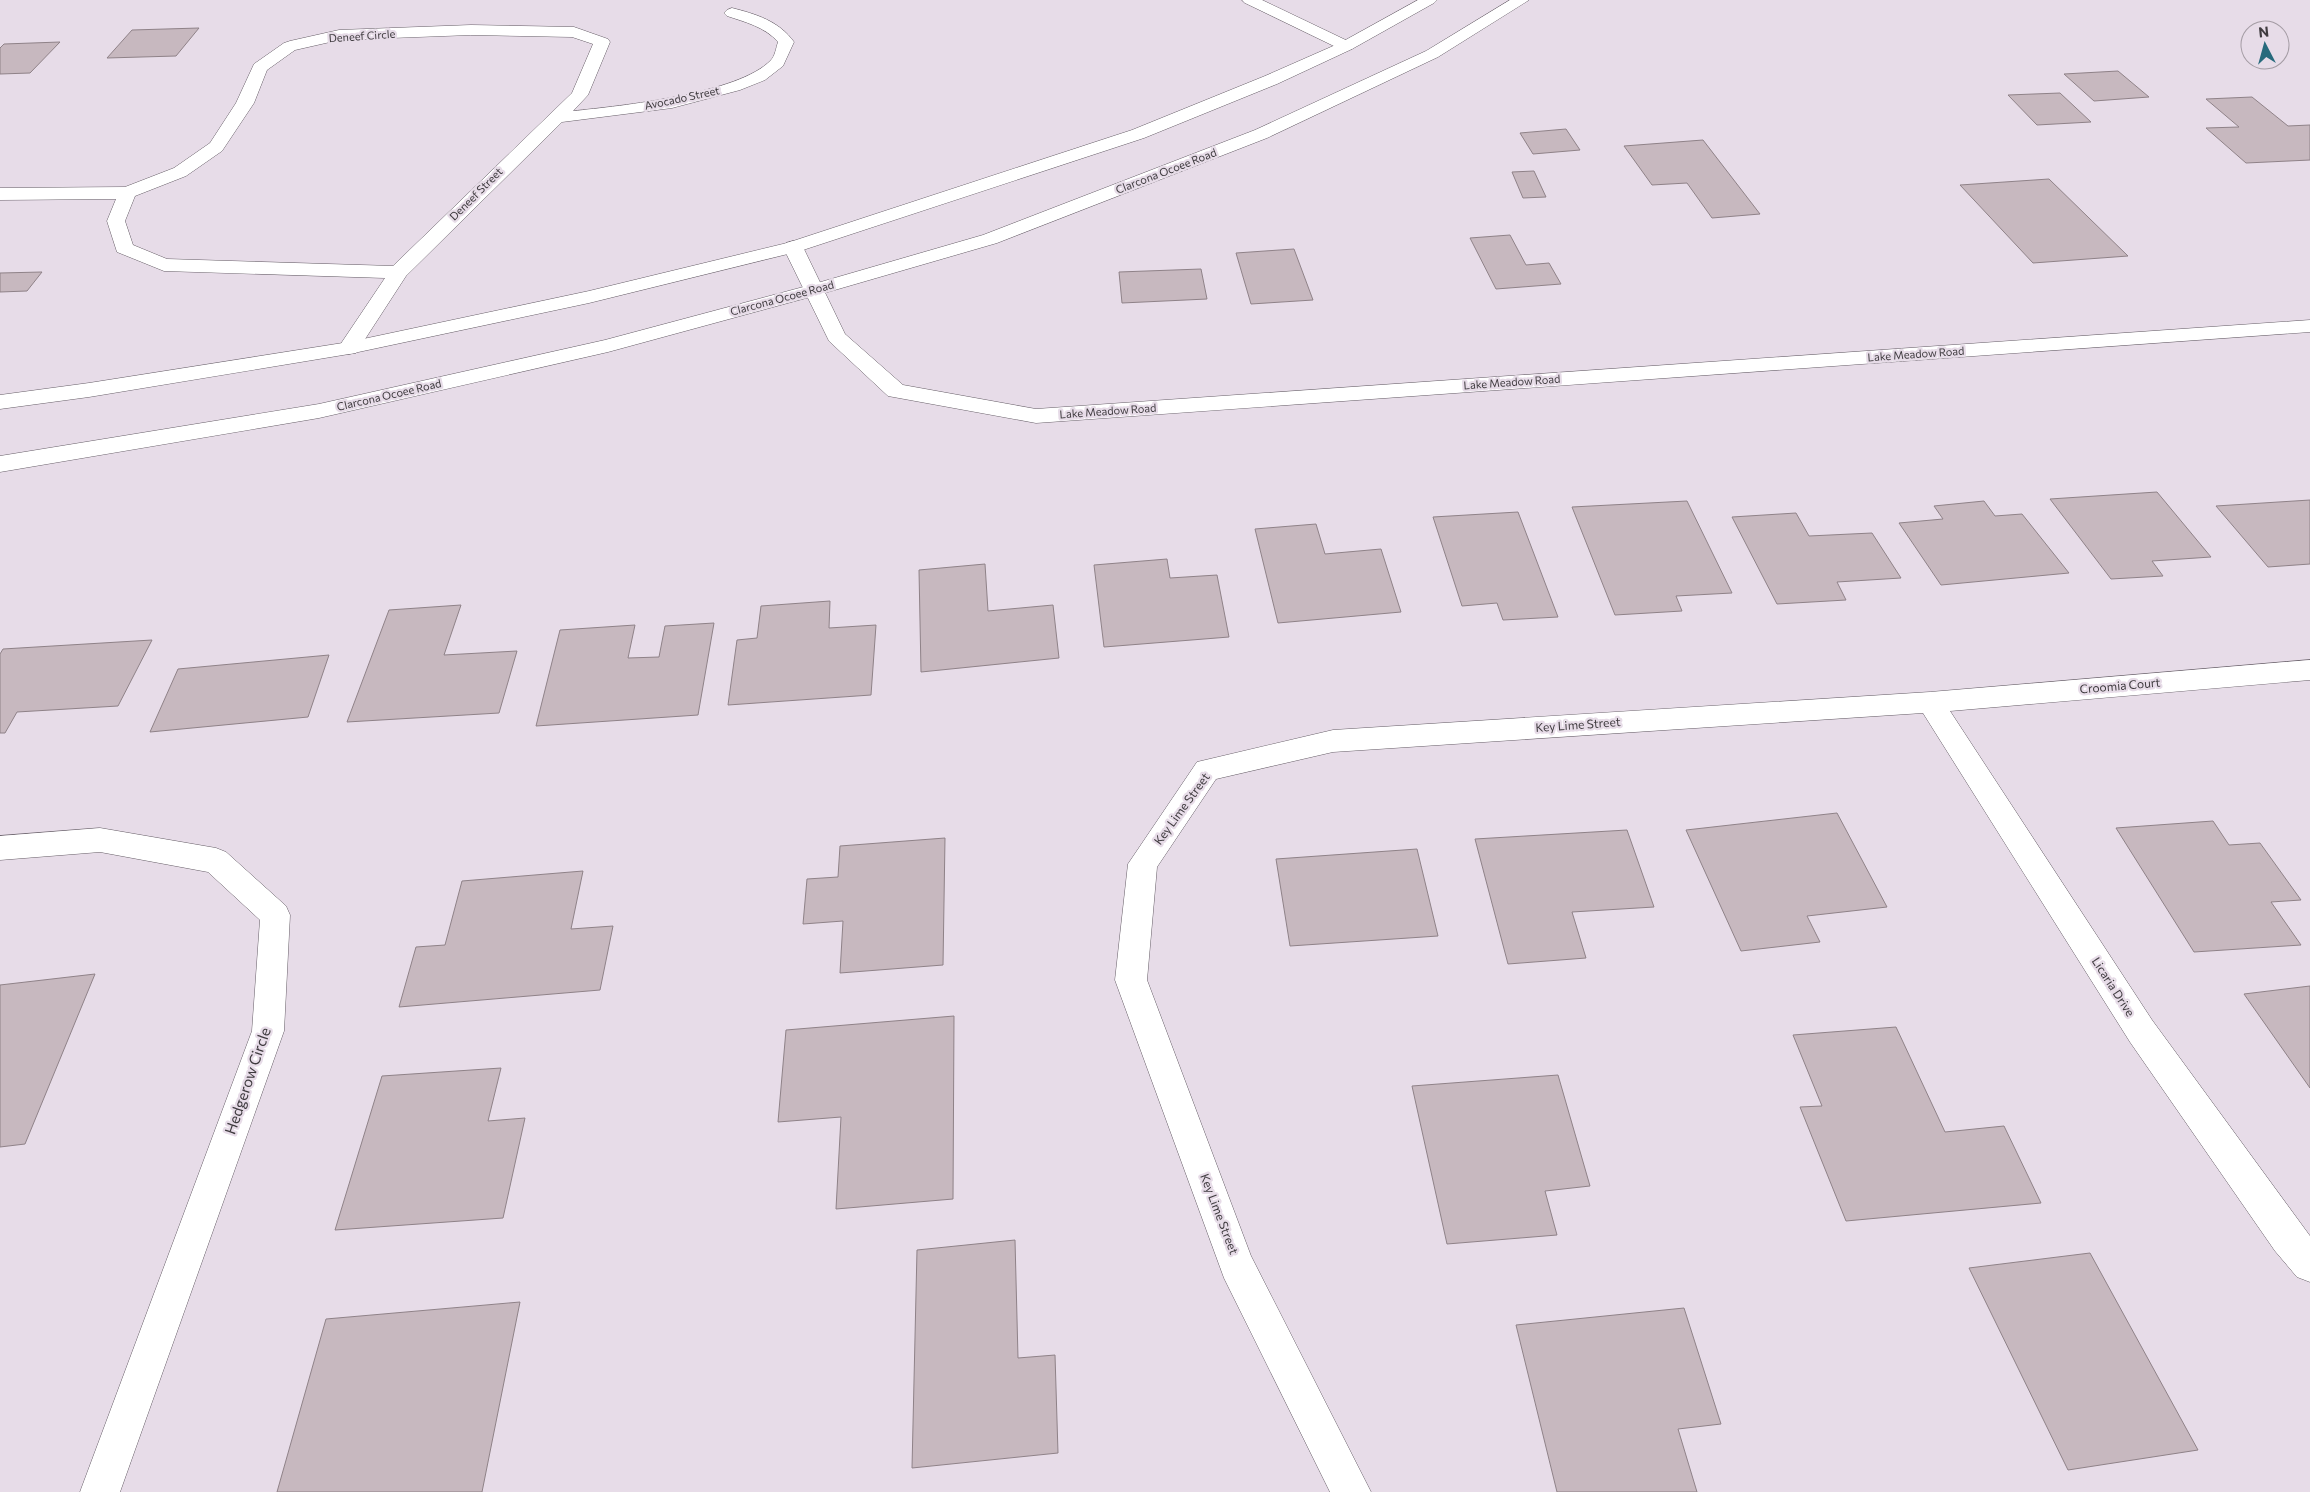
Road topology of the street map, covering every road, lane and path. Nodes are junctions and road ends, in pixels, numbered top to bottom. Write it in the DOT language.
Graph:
graph roads {
  1 [pos="1250,0"];
  2 [pos="1429,0"];
  3 [pos="1521,0"];
  4 [pos="732,13"];
  5 [pos="602,42"];
  6 [pos="1346,46"];
  7 [pos="555,118"];
  8 [pos="127,192"];
  9 [pos="0,194"];
  10 [pos="792,248"];
  11 [pos="398,272"];
  12 [pos="814,290"];
  13 [pos="2310,326"];
  14 [pos="349,348"];
  15 [pos="0,402"];
  16 [pos="0,464"];
  17 [pos="2310,670"];
  18 [pos="1930,702"];
  19 [pos="0,848"];
  20 [pos="2310,1264"];
  21 [pos="100,1492"];
  22 [pos="1351,1492"];
  1 -- 6 [label="street"];
  2 -- 6 [label="street"];
  3 -- 12 [label="street, Clarcona Ocoee Road"];
  4 -- 7 [label="street, Avocado Street"];
  5 -- 7 [label="street, Deneef Street"];
  5 -- 8 [label="street, Deneef Circle"];
  6 -- 10 [label="street"];
  7 -- 11 [label="street, Deneef Street"];
  8 -- 9 [label="street, Deneef Circle"];
  8 -- 11 [label="street"];
  10 -- 12 [label="street, Lake Meadow Road"];
  10 -- 14 [label="street"];
  11 -- 14 [label="street, Deneef Street"];
  12 -- 13 [label="street, Lake Meadow Road"];
  12 -- 16 [label="street, Clarcona Ocoee Road"];
  14 -- 15 [label="street"];
  17 -- 18 [label="street, Croomia Court"];
  18 -- 20 [label="street, Licaria Drive"];
  18 -- 22 [label="street, Key Lime Street"];
  19 -- 21 [label="street, Hedgerow Circle"];
}
